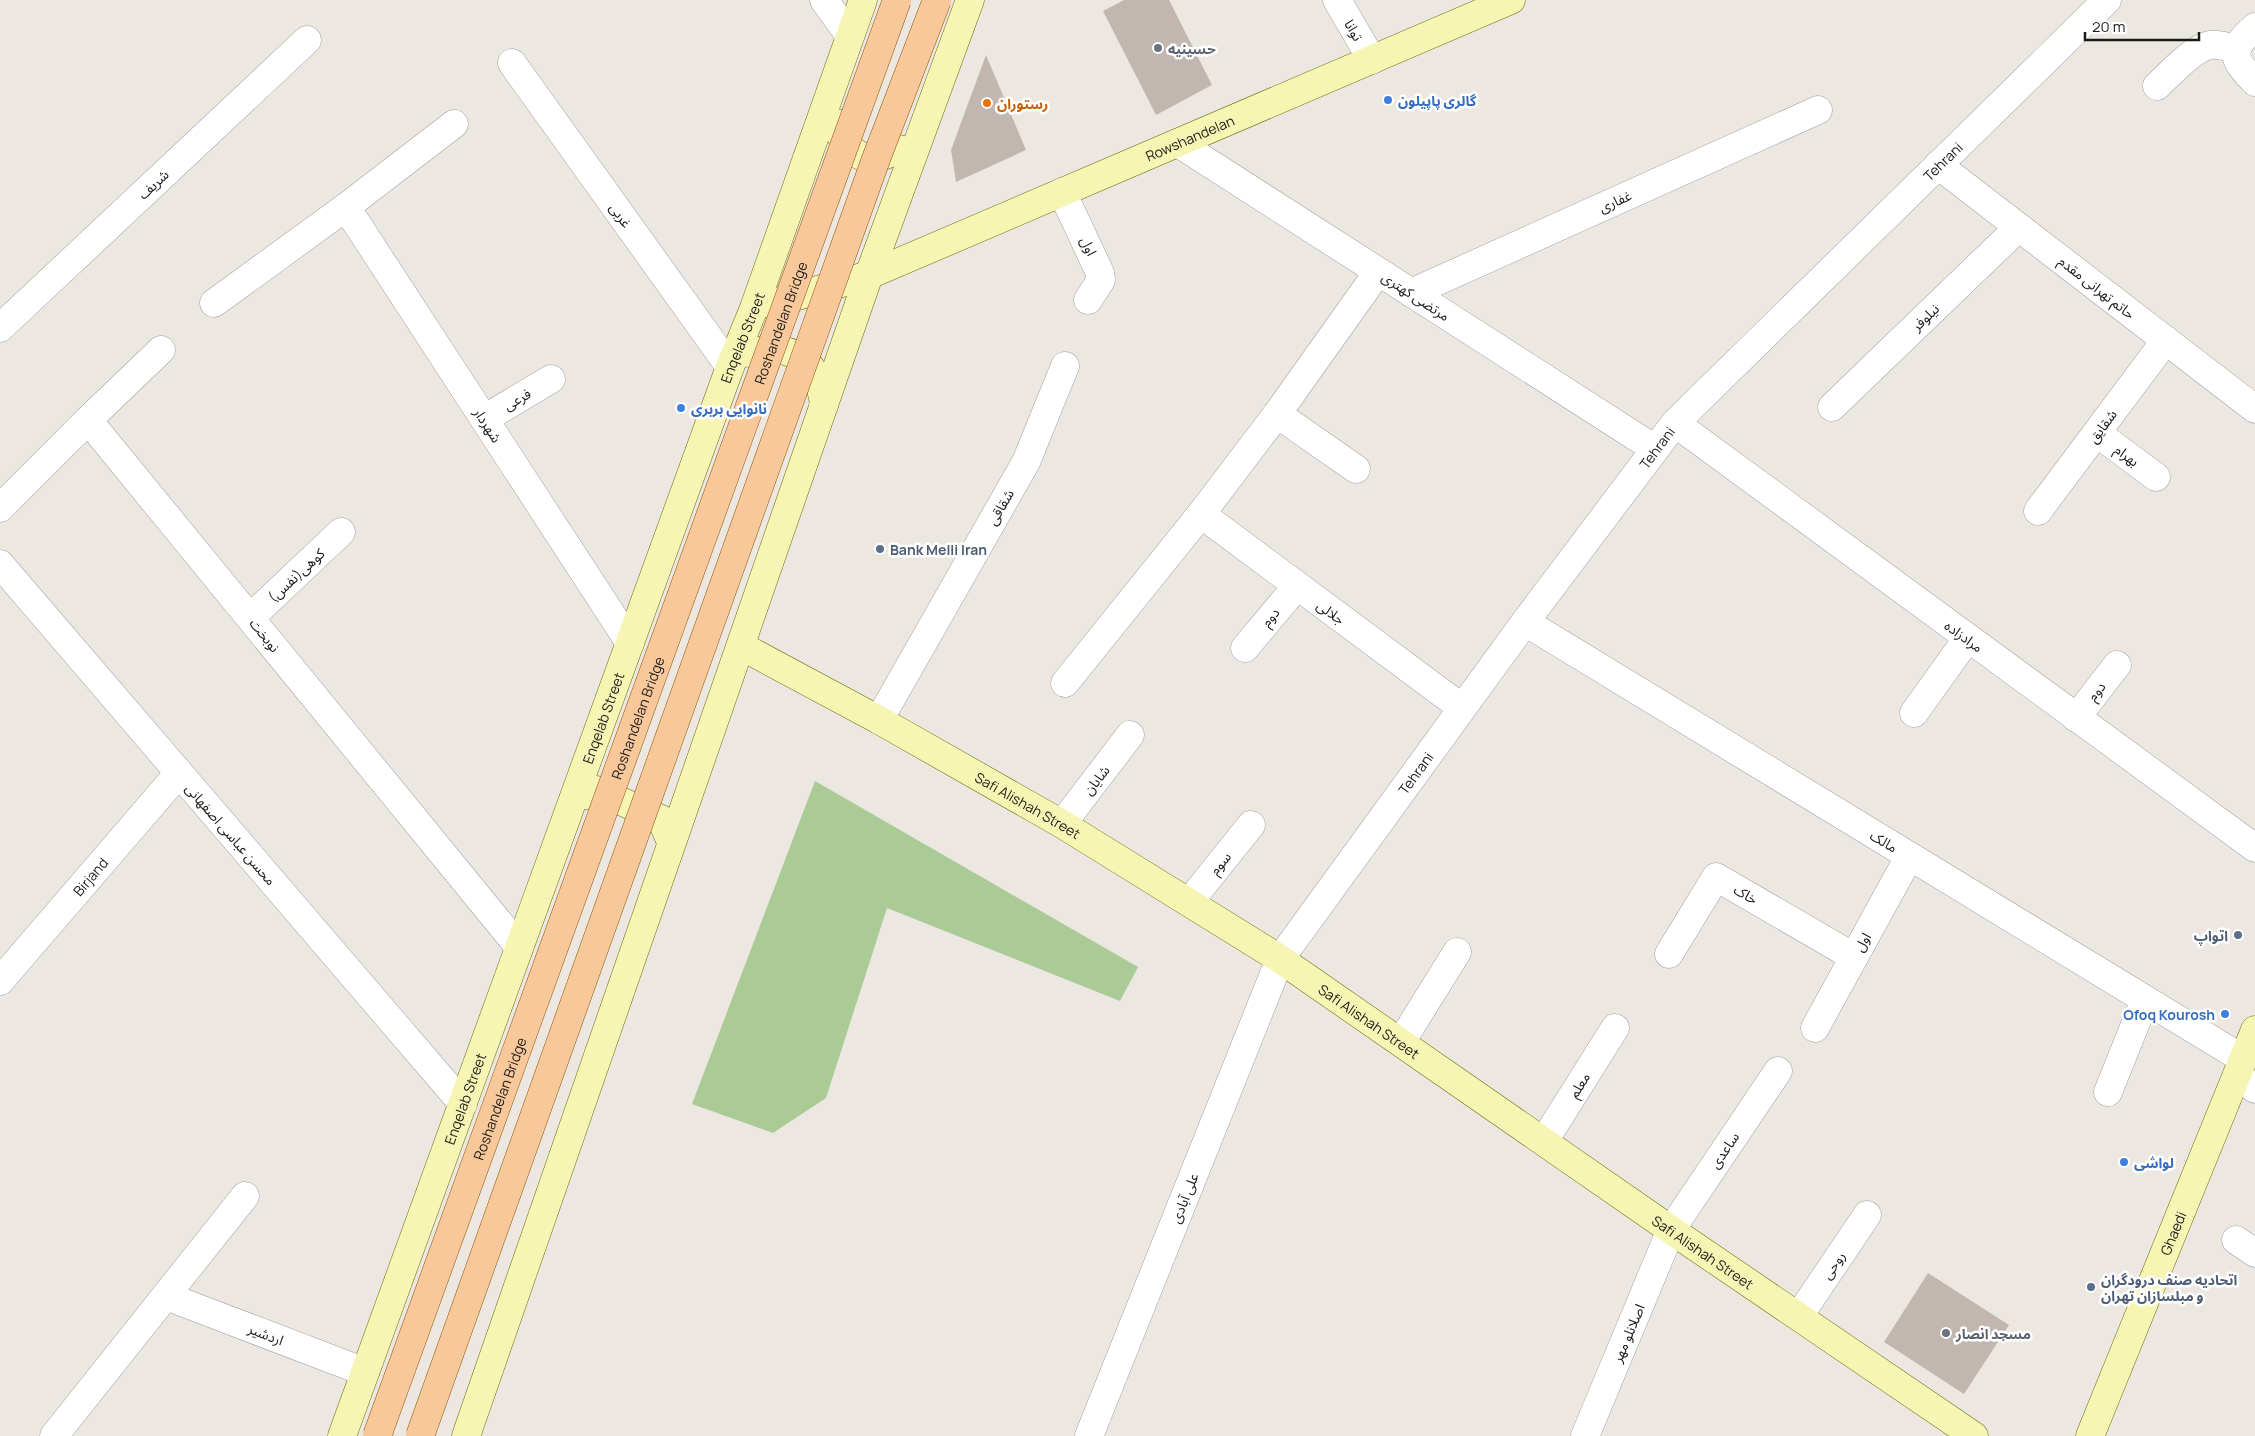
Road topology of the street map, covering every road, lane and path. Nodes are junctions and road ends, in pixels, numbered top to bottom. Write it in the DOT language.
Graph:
graph roads {
  1 [pos="824,0"];
  2 [pos="864,0"];
  3 [pos="897,0"];
  4 [pos="937,0"];
  5 [pos="970,0"];
  6 [pos="1337,0"];
  7 [pos="1511,0"];
  8 [pos="2107,0"];
  9 [pos="2255,28"];
  10 [pos="850,36"];
  11 [pos="307,40"];
  12 [pos="2236,50"];
  13 [pos="1372,60"];
  14 [pos="512,63"];
  15 [pos="836,76"];
  16 [pos="2255,82"];
  17 [pos="2157,86"];
  18 [pos="930,104"];
  19 [pos="1818,110"];
  20 [pos="454,124"];
  21 [pos="1178,143"];
  22 [pos="1938,165"];
  23 [pos="1062,192"];
  24 [pos="346,207"];
  25 [pos="2019,227"];
  26 [pos="1378,272"];
  27 [pos="869,275"];
  28 [pos="1411,293"];
  29 [pos="1088,300"];
  30 [pos="214,302"];
  31 [pos="754,308"];
  32 [pos="0,328"];
  33 [pos="2166,340"];
  34 [pos="161,350"];
  35 [pos="732,363"];
  36 [pos="1065,366"];
  37 [pos="551,379"];
  38 [pos="824,405"];
  39 [pos="1832,407"];
  40 [pos="2255,409"];
  41 [pos="1277,414"];
  42 [pos="484,418"];
  43 [pos="88,420"];
  44 [pos="1676,423"];
  45 [pos="2097,433"];
  46 [pos="1655,450"];
  47 [pos="1356,470"];
  48 [pos="2156,477"];
  49 [pos="0,508"];
  50 [pos="2038,511"];
  51 [pos="1200,514"];
  52 [pos="341,532"];
  53 [pos="0,564"];
  54 [pos="1296,587"];
  55 [pos="251,617"];
  56 [pos="1525,622"];
  57 [pos="1967,639"];
  58 [pos="630,643"];
  59 [pos="741,646"];
  60 [pos="1245,648"];
  61 [pos="2117,665"];
  62 [pos="1065,683"];
  63 [pos="1462,708"];
  64 [pos="1914,713"];
  65 [pos="2076,718"];
  66 [pos="879,720"];
  67 [pos="1130,735"];
  68 [pos="179,773"];
  69 [pos="572,803"];
  70 [pos="1062,824"];
  71 [pos="1251,825"];
  72 [pos="671,842"];
  73 [pos="2255,848"];
  74 [pos="1908,856"];
  75 [pos="1190,901"];
  76 [pos="519,948"];
  77 [pos="1457,952"];
  78 [pos="1669,954"];
  79 [pos="1854,957"];
  80 [pos="1280,959"];
  81 [pos="3,972"];
  82 [pos="2146,1000"];
  83 [pos="1615,1028"];
  84 [pos="1815,1028"];
  85 [pos="2255,1030"];
  86 [pos="1401,1042"];
  87 [pos="1778,1071"];
  88 [pos="2245,1074"];
  89 [pos="2108,1092"];
  90 [pos="462,1104"];
  91 [pos="1544,1141"];
  92 [pos="245,1196"];
  93 [pos="1867,1215"];
  94 [pos="1671,1230"];
  95 [pos="166,1296"];
  96 [pos="1799,1316"];
  97 [pos="365,1372"];
  98 [pos="54,1436"];
  99 [pos="342,1436"];
  100 [pos="378,1436"];
  101 [pos="420,1436"];
  102 [pos="466,1436"];
  103 [pos="1089,1436"];
  104 [pos="1585,1436"];
  105 [pos="1974,1436"];
  106 [pos="2090,1436"];
  1 -- 10 [label="street"];
  2 -- 10 [label="main road, Enqelab Street"];
  3 -- 100 [label="main road, Roshandelan Bridge, bridge"];
  4 -- 101 [label="main road, bridge"];
  5 -- 18 [label="main road"];
  6 -- 13 [label="street, توانا"];
  7 -- 13 [label="main road, Rowshandelan"];
  8 -- 22 [label="street, Tehrani"];
  9 -- 12 [label="street"];
  10 -- 15 [label="main road, Enqelab Street"];
  11 -- 32 [label="street, شریف"];
  12 -- 16 [label="street"];
  12 -- 17 [label="street"];
  13 -- 21 [label="main road, Rowshandelan"];
  14 -- 35 [label="street, غربی"];
  15 -- 18 [label="main road"];
  15 -- 31 [label="main road, Enqelab Street"];
  18 -- 27 [label="main road"];
  19 -- 28 [label="street, غفاری"];
  20 -- 24 [label="street"];
  21 -- 23 [label="main road, Rowshandelan"];
  21 -- 26 [label="street, مرتضی کهتری"];
  22 -- 25 [label="street, حاتم تهرانی مقدم"];
  22 -- 44 [label="street, Tehrani"];
  23 -- 27 [label="main road, Rowshandelan"];
  23 -- 29 [label="street, اول"];
  24 -- 30 [label="street"];
  24 -- 42 [label="street, شهردار"];
  25 -- 33 [label="street, حاتم تهرانی مقدم"];
  25 -- 39 [label="street, نیلوفر"];
  26 -- 28 [label="street, مرتضی کهتری"];
  26 -- 41 [label="street"];
  27 -- 31 [label="main road, Rowshandelan"];
  27 -- 38 [label="main road"];
  28 -- 46 [label="street, مرتضی کهتری"];
  31 -- 35 [label="main road, Enqelab Street"];
  33 -- 40 [label="street, حاتم تهرانی مقدم"];
  33 -- 45 [label="street, شقایق"];
  34 -- 43 [label="street"];
  35 -- 38 [label="main road"];
  35 -- 58 [label="main road, Enqelab Street"];
  36 -- 66 [label="street, شقاقی"];
  37 -- 42 [label="street, فرعی"];
  38 -- 59 [label="main road"];
  41 -- 47 [label="street"];
  41 -- 51 [label="street"];
  42 -- 58 [label="street, شهردار"];
  43 -- 49 [label="street"];
  43 -- 55 [label="street, نوبخت"];
  44 -- 46 [label="street, Tehrani"];
  44 -- 57 [label="street, مرادزاده"];
  45 -- 48 [label="street, بهرام"];
  45 -- 50 [label="street, شقایق"];
  46 -- 56 [label="street, Tehrani"];
  51 -- 54 [label="street, جلالی"];
  51 -- 62 [label="street"];
  52 -- 55 [label="street, کوهی(نفس)"];
  53 -- 68 [label="street, محسن عباسی اصفهانی"];
  54 -- 60 [label="street, دوم"];
  54 -- 63 [label="street, جلالی"];
  55 -- 76 [label="street, نوبخت"];
  56 -- 63 [label="street, Tehrani"];
  56 -- 74 [label="street, مالک"];
  57 -- 64 [label="street"];
  57 -- 65 [label="street, مرادزاده"];
  58 -- 69 [label="main road, Enqelab Street"];
  59 -- 66 [label="main road, Safi Alishah Street"];
  59 -- 72 [label="main road"];
  61 -- 65 [label="street, دوم"];
  63 -- 80 [label="street, Tehrani"];
  65 -- 73 [label="street, مرادزاده"];
  66 -- 70 [label="main road, Safi Alishah Street"];
  67 -- 70 [label="street, شایان"];
  68 -- 81 [label="street, Birjand"];
  68 -- 90 [label="street, محسن عباسی اصفهانی"];
  69 -- 72 [label="main road"];
  69 -- 76 [label="main road, Enqelab Street"];
  70 -- 75 [label="main road, Safi Alishah Street"];
  71 -- 75 [label="street, سوم"];
  72 -- 102 [label="main road"];
  74 -- 79 [label="street, اول"];
  74 -- 82 [label="street, مالک"];
  75 -- 80 [label="main road, Safi Alishah Street"];
  76 -- 90 [label="main road, Enqelab Street"];
  77 -- 86 [label="street"];
  78 -- 79 [label="street, خاک"];
  79 -- 84 [label="street, اول"];
  80 -- 86 [label="main road, Safi Alishah Street"];
  80 -- 103 [label="street, علی آبادی"];
  82 -- 88 [label="street, مالک"];
  82 -- 89 [label="street"];
  83 -- 91 [label="street, معلم"];
  85 -- 88 [label="main road, Ghaedi"];
  86 -- 91 [label="main road, Safi Alishah Street"];
  87 -- 94 [label="street, ساعدی"];
  88 -- 106 [label="main road, Ghaedi"];
  90 -- 97 [label="main road, Enqelab Street"];
  91 -- 94 [label="main road, Safi Alishah Street"];
  92 -- 95 [label="street"];
  93 -- 96 [label="street, روحی"];
  94 -- 96 [label="main road, Safi Alishah Street"];
  94 -- 104 [label="street, اصلانلو مهر"];
  95 -- 97 [label="street, اردشیر"];
  95 -- 98 [label="street"];
  96 -- 105 [label="main road, Safi Alishah Street"];
  97 -- 99 [label="main road, Enqelab Street"];
}
